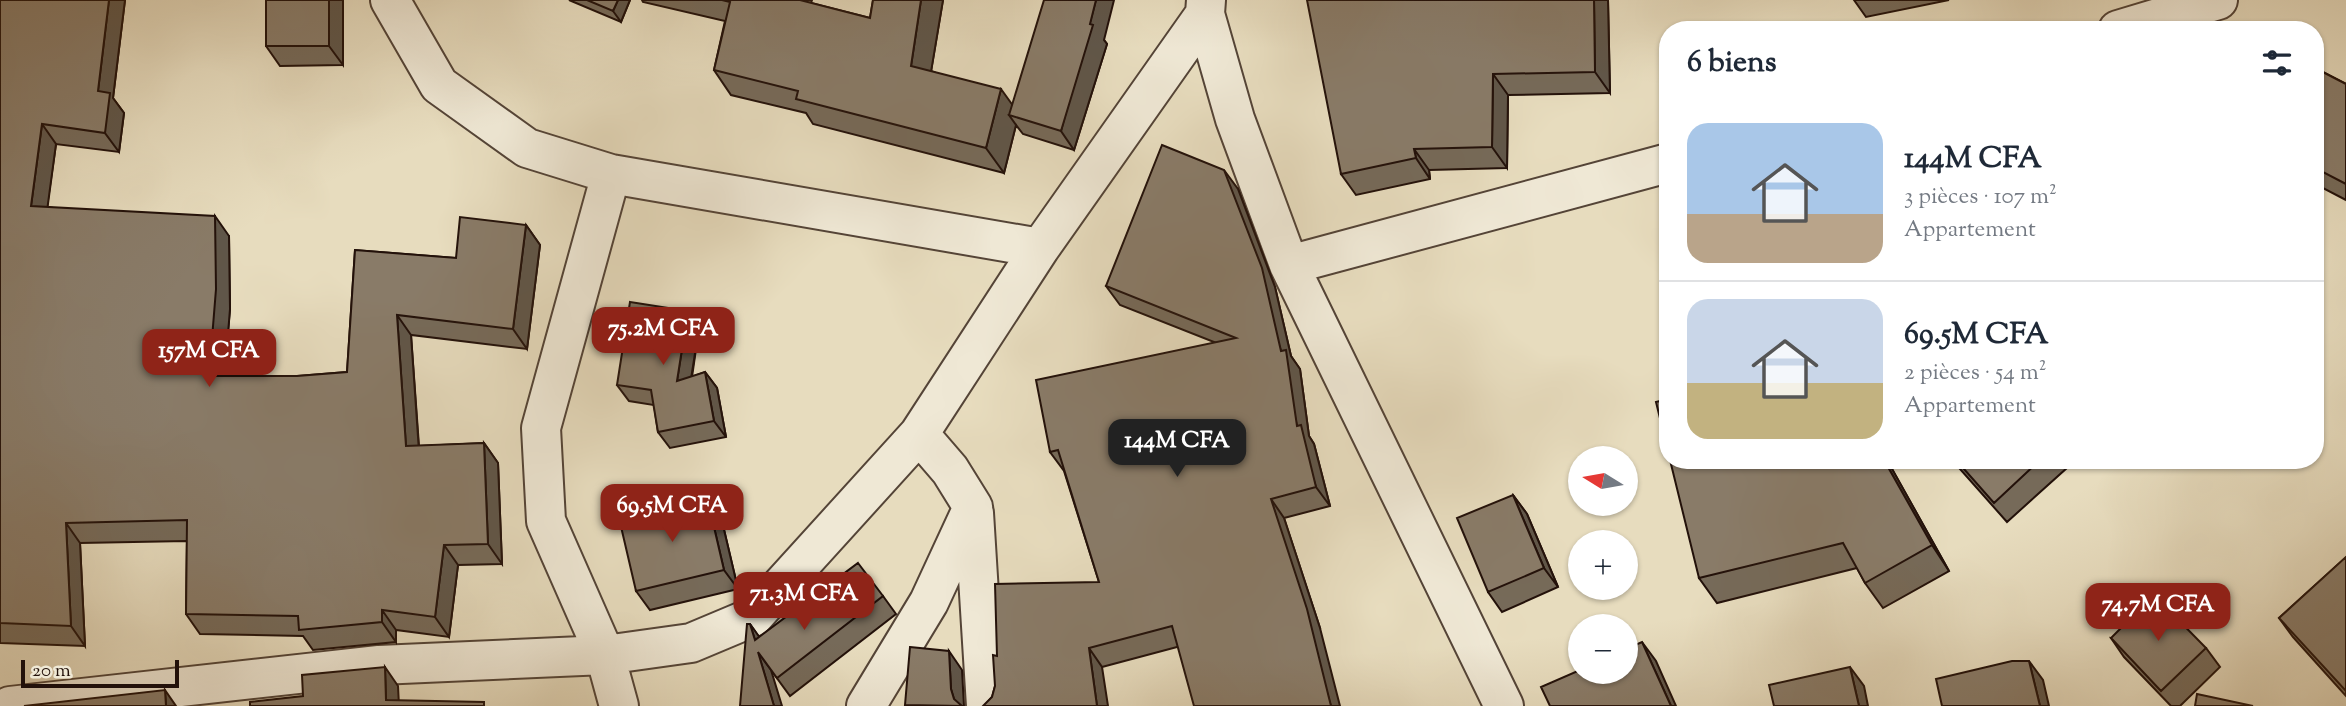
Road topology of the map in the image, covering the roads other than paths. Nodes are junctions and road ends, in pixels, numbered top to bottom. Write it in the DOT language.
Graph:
graph roads {
  1 [pos="390,0"];
  2 [pos="2218,0"];
  3 [pos="1206,7"];
  4 [pos="2148,21"];
  5 [pos="1659,165"];
  6 [pos="611,174"];
  7 [pos="1040,248"];
  8 [pos="1289,265"];
  9 [pos="919,434"];
  10 [pos="973,507"];
  11 [pos="605,655"];
  12 [pos="9,706"];
  13 [pos="619,706"];
  14 [pos="866,706"];
  15 [pos="986,706"];
  16 [pos="1504,706"];
  1 -- 6 [label="street"];
  2 -- 4 [label="street"];
  3 -- 7 [label="street"];
  3 -- 8 [label="street"];
  5 -- 8 [label="street"];
  6 -- 7 [label="street"];
  6 -- 11 [label="street"];
  7 -- 9 [label="street"];
  8 -- 16 [label="street"];
  9 -- 10 [label="street"];
  9 -- 11 [label="street"];
  10 -- 14 [label="street"];
  10 -- 15 [label="street"];
  11 -- 12 [label="street"];
  11 -- 13 [label="street"];
}
